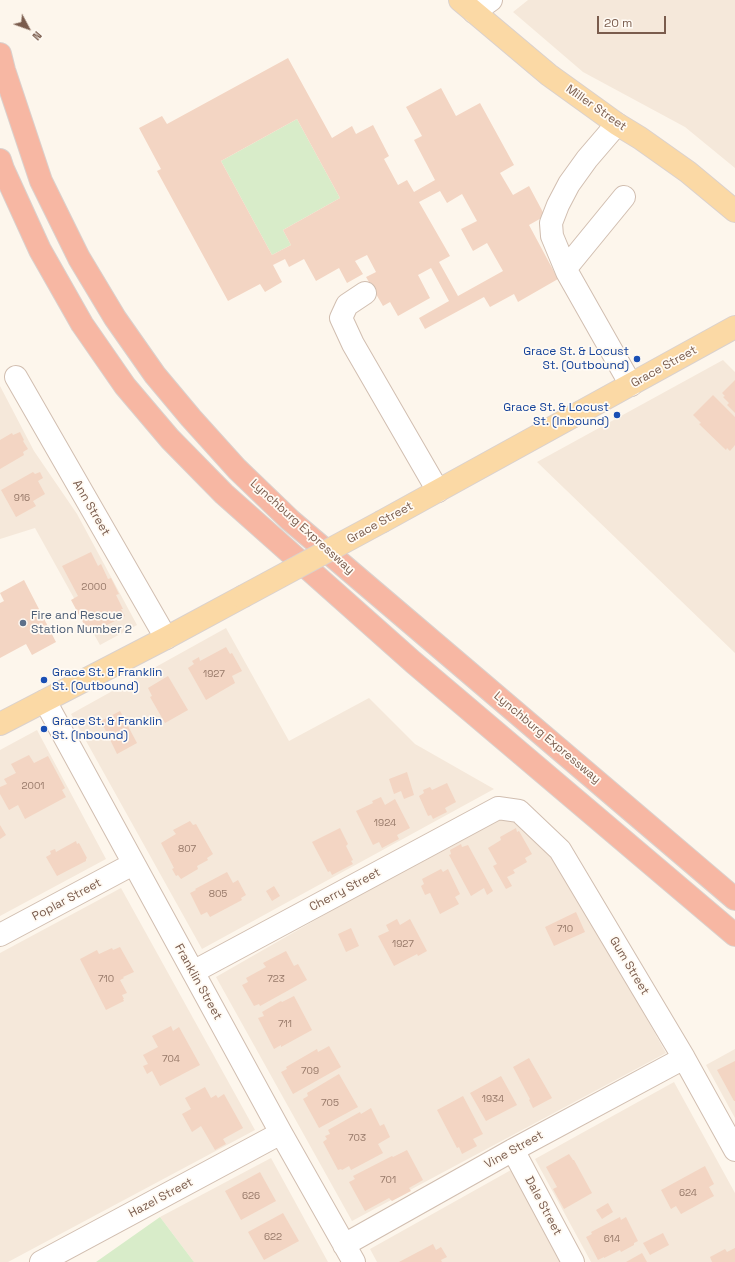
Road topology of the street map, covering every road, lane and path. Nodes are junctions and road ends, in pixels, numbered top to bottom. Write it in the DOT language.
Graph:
graph roads {
  1 [pos="475,4"];
  2 [pos="0,54"];
  3 [pos="617,124"];
  4 [pos="1,165"];
  5 [pos="624,197"];
  6 [pos="735,211"];
  7 [pos="566,268"];
  8 [pos="365,293"];
  9 [pos="732,335"];
  10 [pos="16,377"];
  11 [pos="631,385"];
  12 [pos="438,491"];
  13 [pos="166,638"];
  14 [pos="45,701"];
  15 [pos="0,724"];
  16 [pos="498,808"];
  17 [pos="133,864"];
  18 [pos="735,899"];
  19 [pos="0,935"];
  20 [pos="735,935"];
  21 [pos="193,972"];
  22 [pos="684,1058"];
  23 [pos="281,1134"];
  24 [pos="513,1150"];
  25 [pos="735,1150"];
  26 [pos="349,1253"];
  27 [pos="41,1262"];
  28 [pos="573,1262"];
  1 -- 3 [label="main road, Miller Street"];
  2 -- 18 [label="highway, Lynchburg Expressway"];
  3 -- 6 [label="main road, Miller Street"];
  3 -- 7 [label="street"];
  4 -- 20 [label="highway"];
  5 -- 7 [label="street"];
  7 -- 11 [label="street"];
  8 -- 12 [label="street"];
  9 -- 11 [label="main road, Grace Street"];
  10 -- 13 [label="street, Ann Street"];
  11 -- 12 [label="main road, Grace Street"];
  12 -- 13 [label="main road, Grace Street, bridge"];
  13 -- 14 [label="main road, Grace Street"];
  14 -- 15 [label="main road, Grace Street"];
  14 -- 17 [label="street, Franklin Street"];
  16 -- 21 [label="street, Cherry Street"];
  16 -- 22 [label="street, Gum Street"];
  17 -- 19 [label="street, Poplar Street"];
  17 -- 21 [label="street, Franklin Street"];
  21 -- 23 [label="street, Franklin Street"];
  22 -- 24 [label="street, Vine Street"];
  22 -- 25 [label="street, Gum Street"];
  23 -- 26 [label="street, Franklin Street"];
  23 -- 27 [label="street, Hazel Street"];
  24 -- 26 [label="street, Vine Street"];
  24 -- 28 [label="street, Dale Street"];
}
